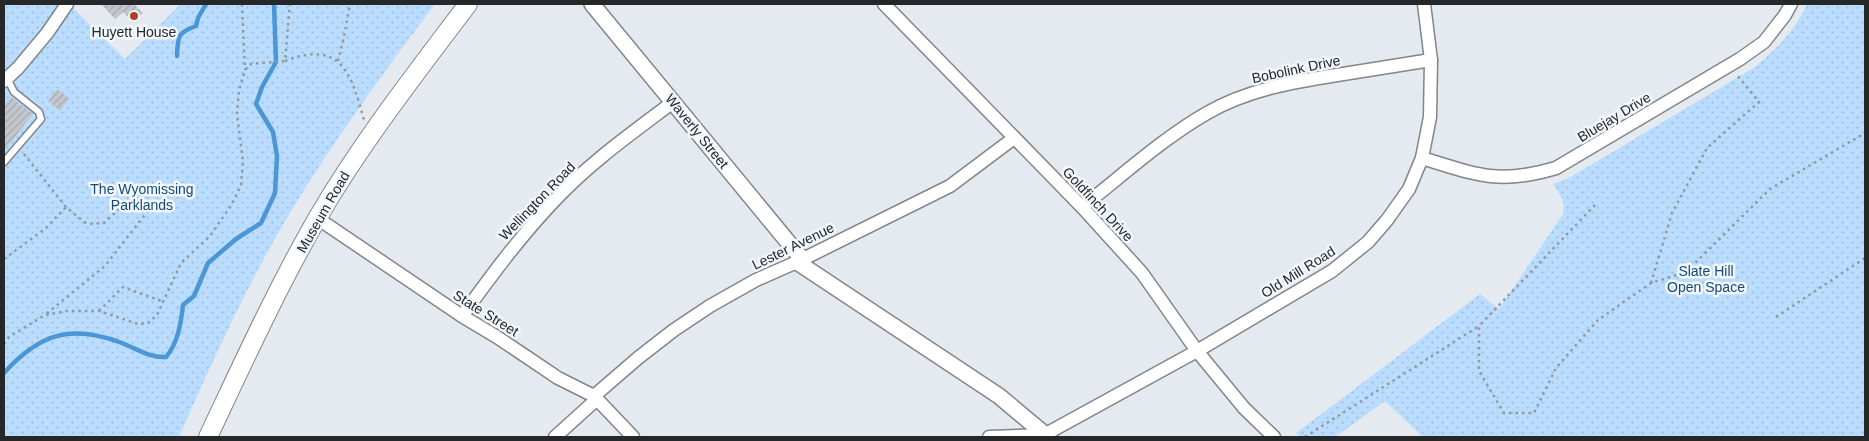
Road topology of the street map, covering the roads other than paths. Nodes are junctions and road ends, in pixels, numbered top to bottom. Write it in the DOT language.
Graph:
graph roads {
  1 [pos="67,4"];
  2 [pos="468,4"];
  3 [pos="592,4"];
  4 [pos="884,4"];
  5 [pos="1424,4"];
  6 [pos="1791,4"];
  7 [pos="1431,60"];
  8 [pos="5,78"];
  9 [pos="674,102"];
  10 [pos="1014,138"];
  11 [pos="1422,158"];
  12 [pos="4,162"];
  13 [pos="1082,207"];
  14 [pos="317,218"];
  15 [pos="800,260"];
  16 [pos="462,316"];
  17 [pos="1197,351"];
  18 [pos="596,398"];
  19 [pos="1046,436"];
  20 [pos="208,437"];
  21 [pos="555,437"];
  22 [pos="633,437"];
  23 [pos="989,437"];
  24 [pos="1274,437"];
  1 -- 8 [label="street"];
  2 -- 14 [label="main road, Museum Road"];
  3 -- 9 [label="street, Waverly Street"];
  4 -- 10 [label="street, Goldfinch Drive"];
  5 -- 7 [label="street, Old Mill Road"];
  6 -- 11 [label="street, Bluejay Drive"];
  7 -- 11 [label="street, Old Mill Road"];
  7 -- 13 [label="street, Bobolink Drive"];
  8 -- 12 [label="lane"];
  9 -- 15 [label="street, Waverly Street"];
  9 -- 16 [label="street, Wellington Road"];
  10 -- 13 [label="street, Goldfinch Drive"];
  10 -- 15 [label="street, Lester Avenue"];
  11 -- 17 [label="street, Old Mill Road"];
  13 -- 17 [label="street, Goldfinch Drive"];
  14 -- 16 [label="street, State Street"];
  14 -- 20 [label="main road, Museum Road"];
  15 -- 18 [label="street, Lester Avenue"];
  15 -- 19 [label="street, Waverly Street"];
  16 -- 18 [label="street, State Street"];
  17 -- 19 [label="street, Old Mill Road"];
  17 -- 24 [label="street, Goldfinch Drive"];
  18 -- 21 [label="street, Lester Avenue"];
  18 -- 22 [label="street, State Street"];
  19 -- 23 [label="street"];
}
